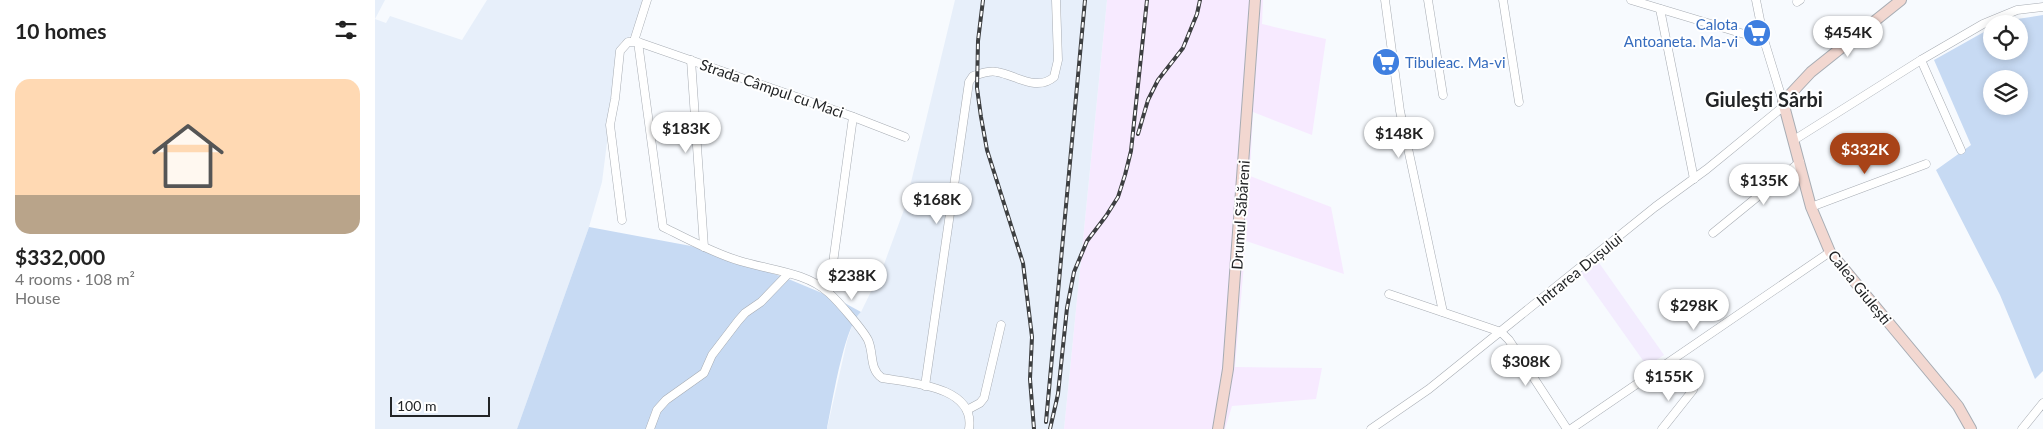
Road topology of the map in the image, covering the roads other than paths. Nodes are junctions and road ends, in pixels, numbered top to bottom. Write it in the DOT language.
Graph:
graph roads {
  1 [pos="647,0"];
  2 [pos="1056,0"];
  3 [pos="1255,0"];
  4 [pos="1385,0"];
  5 [pos="1427,0"];
  6 [pos="1503,0"];
  7 [pos="1631,0"];
  8 [pos="1756,0"];
  9 [pos="1901,0"];
  10 [pos="2043,7"];
  11 [pos="1659,9"];
  12 [pos="1764,40"];
  13 [pos="636,42"];
  14 [pos="691,60"];
  15 [pos="1921,60"];
  16 [pos="1443,95"];
  17 [pos="1519,102"];
  18 [pos="1783,104"];
  19 [pos="853,117"];
  20 [pos="905,137"];
  21 [pos="1793,140"];
  22 [pos="1961,150"];
  23 [pos="1800,162"];
  24 [pos="1926,164"];
  25 [pos="1694,179"];
  26 [pos="1811,207"];
  27 [pos="622,220"];
  28 [pos="1713,233"];
  29 [pos="704,247"];
  30 [pos="1830,252"];
  31 [pos="788,274"];
  32 [pos="829,292"];
  33 [pos="1389,294"];
  34 [pos="1443,312"];
  35 [pos="1001,325"];
  36 [pos="1501,332"];
  37 [pos="925,386"];
  38 [pos="1693,390"];
  39 [pos="2043,403"];
  40 [pos="967,410"];
  41 [pos="649,429"];
  42 [pos="969,429"];
  43 [pos="1218,429"];
  44 [pos="1371,429"];
  45 [pos="1569,429"];
  46 [pos="1662,429"];
  47 [pos="1971,429"];
  48 [pos="2022,429"];
  1 -- 13 [label="street"];
  2 -- 37 [label="street"];
  3 -- 43 [label="main road, Drumul Săbăreni"];
  4 -- 34 [label="street"];
  5 -- 16 [label="street"];
  6 -- 17 [label="street"];
  7 -- 11 [label="street"];
  8 -- 12 [label="street"];
  9 -- 18 [label="main road"];
  10 -- 15 [label="street"];
  11 -- 12 [label="street"];
  11 -- 25 [label="street"];
  12 -- 18 [label="street"];
  13 -- 14 [label="street, Strada Câmpul cu Maci"];
  13 -- 27 [label="street"];
  13 -- 29 [label="street"];
  14 -- 19 [label="street, Strada Câmpul cu Maci"];
  14 -- 29 [label="street"];
  15 -- 21 [label="street"];
  15 -- 22 [label="street"];
  18 -- 21 [label="main road, Calea Giulești"];
  18 -- 25 [label="street, Intrarea Dușului"];
  19 -- 20 [label="street, Strada Câmpul cu Maci"];
  19 -- 32 [label="street"];
  21 -- 23 [label="main road, Calea Giulești"];
  23 -- 26 [label="main road, Calea Giulești"];
  23 -- 28 [label="street"];
  24 -- 26 [label="street"];
  25 -- 36 [label="street, Intrarea Dușului"];
  26 -- 30 [label="main road, Calea Giulești"];
  29 -- 31 [label="street"];
  30 -- 45 [label="street"];
  30 -- 47 [label="main road, Calea Giulești"];
  31 -- 32 [label="street"];
  31 -- 41 [label="street"];
  32 -- 37 [label="street"];
  33 -- 34 [label="street"];
  34 -- 36 [label="street"];
  35 -- 40 [label="street"];
  36 -- 44 [label="street, Intrarea Dușului"];
  36 -- 45 [label="street"];
  37 -- 40 [label="street"];
  38 -- 46 [label="street"];
  39 -- 48 [label="street"];
  40 -- 42 [label="street"];
}
